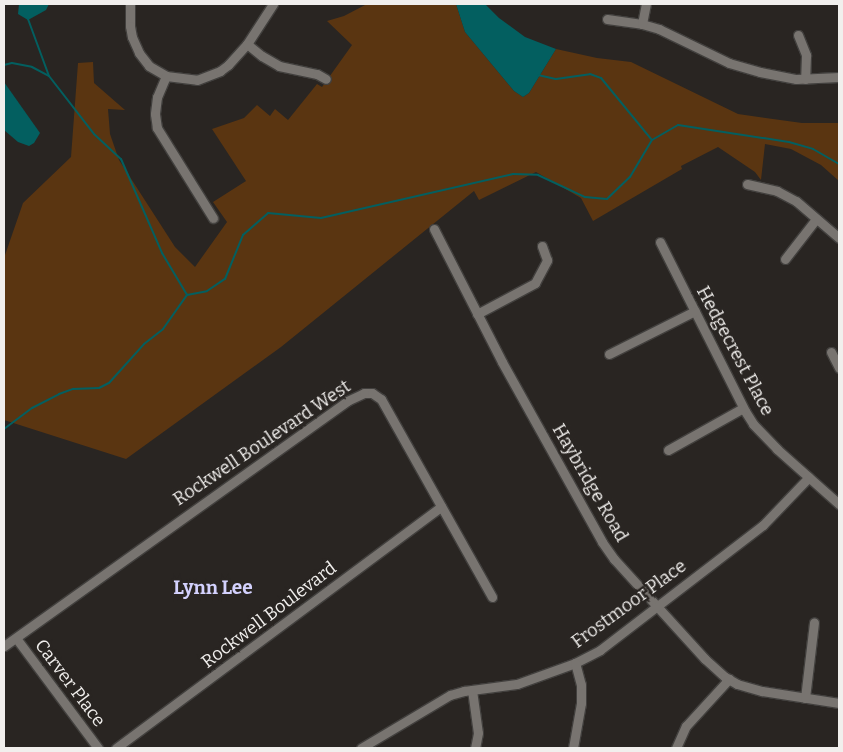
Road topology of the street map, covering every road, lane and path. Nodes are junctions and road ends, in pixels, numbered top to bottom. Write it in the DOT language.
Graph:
graph roads {
  1 [pos="130,4"];
  2 [pos="273,4"];
  3 [pos="646,4"];
  4 [pos="606,19"];
  5 [pos="642,24"];
  6 [pos="798,35"];
  7 [pos="247,44"];
  8 [pos="166,76"];
  9 [pos="839,78"];
  10 [pos="326,79"];
  11 [pos="805,79"];
  12 [pos="747,184"];
  13 [pos="213,218"];
  14 [pos="816,219"];
  15 [pos="434,229"];
  16 [pos="839,238"];
  17 [pos="660,242"];
  18 [pos="542,246"];
  19 [pos="786,259"];
  20 [pos="695,311"];
  21 [pos="477,314"];
  22 [pos="831,352"];
  23 [pos="609,354"];
  24 [pos="839,368"];
  25 [pos="743,408"];
  26 [pos="668,450"];
  27 [pos="809,477"];
  28 [pos="839,504"];
  29 [pos="441,507"];
  30 [pos="492,597"];
  31 [pos="656,605"];
  32 [pos="814,623"];
  33 [pos="16,638"];
  34 [pos="4,646"];
  35 [pos="575,663"];
  36 [pos="729,679"];
  37 [pos="472,690"];
  38 [pos="804,698"];
  39 [pos="839,703"];
  40 [pos="98,748"];
  41 [pos="116,748"];
  42 [pos="361,748"];
  43 [pos="475,748"];
  44 [pos="573,748"];
  45 [pos="676,748"];
  1 -- 8 [label="street"];
  2 -- 7 [label="street"];
  3 -- 5 [label="street"];
  4 -- 5 [label="street"];
  5 -- 11 [label="street"];
  6 -- 11 [label="street"];
  7 -- 8 [label="street"];
  7 -- 10 [label="street"];
  8 -- 13 [label="street"];
  9 -- 11 [label="street"];
  12 -- 14 [label="street"];
  14 -- 16 [label="street"];
  14 -- 19 [label="street"];
  15 -- 21 [label="street, Haybridge Road"];
  17 -- 20 [label="street, Hedgecrest Place"];
  18 -- 21 [label="street"];
  20 -- 23 [label="street"];
  20 -- 25 [label="street, Hedgecrest Place"];
  21 -- 31 [label="street, Haybridge Road"];
  22 -- 24 [label="street"];
  25 -- 26 [label="street"];
  25 -- 27 [label="street, Hedgecrest Place"];
  27 -- 28 [label="street, Hedgecrest Place"];
  27 -- 31 [label="street, Frostmoor Place"];
  29 -- 30 [label="street, Rockwell Boulevard West"];
  29 -- 33 [label="street, Rockwell Boulevard West"];
  29 -- 41 [label="street, Rockwell Boulevard"];
  31 -- 35 [label="street, Frostmoor Place"];
  31 -- 36 [label="street, Haybridge Road"];
  32 -- 38 [label="street"];
  33 -- 34 [label="street, Rockwell Boulevard West"];
  33 -- 40 [label="street, Carver Place"];
  35 -- 37 [label="street, Frostmoor Place"];
  35 -- 44 [label="street"];
  36 -- 38 [label="street, Haybridge Road"];
  36 -- 45 [label="street"];
  37 -- 42 [label="street, Frostmoor Place"];
  37 -- 43 [label="street"];
  38 -- 39 [label="street, Haybridge Road"];
}
